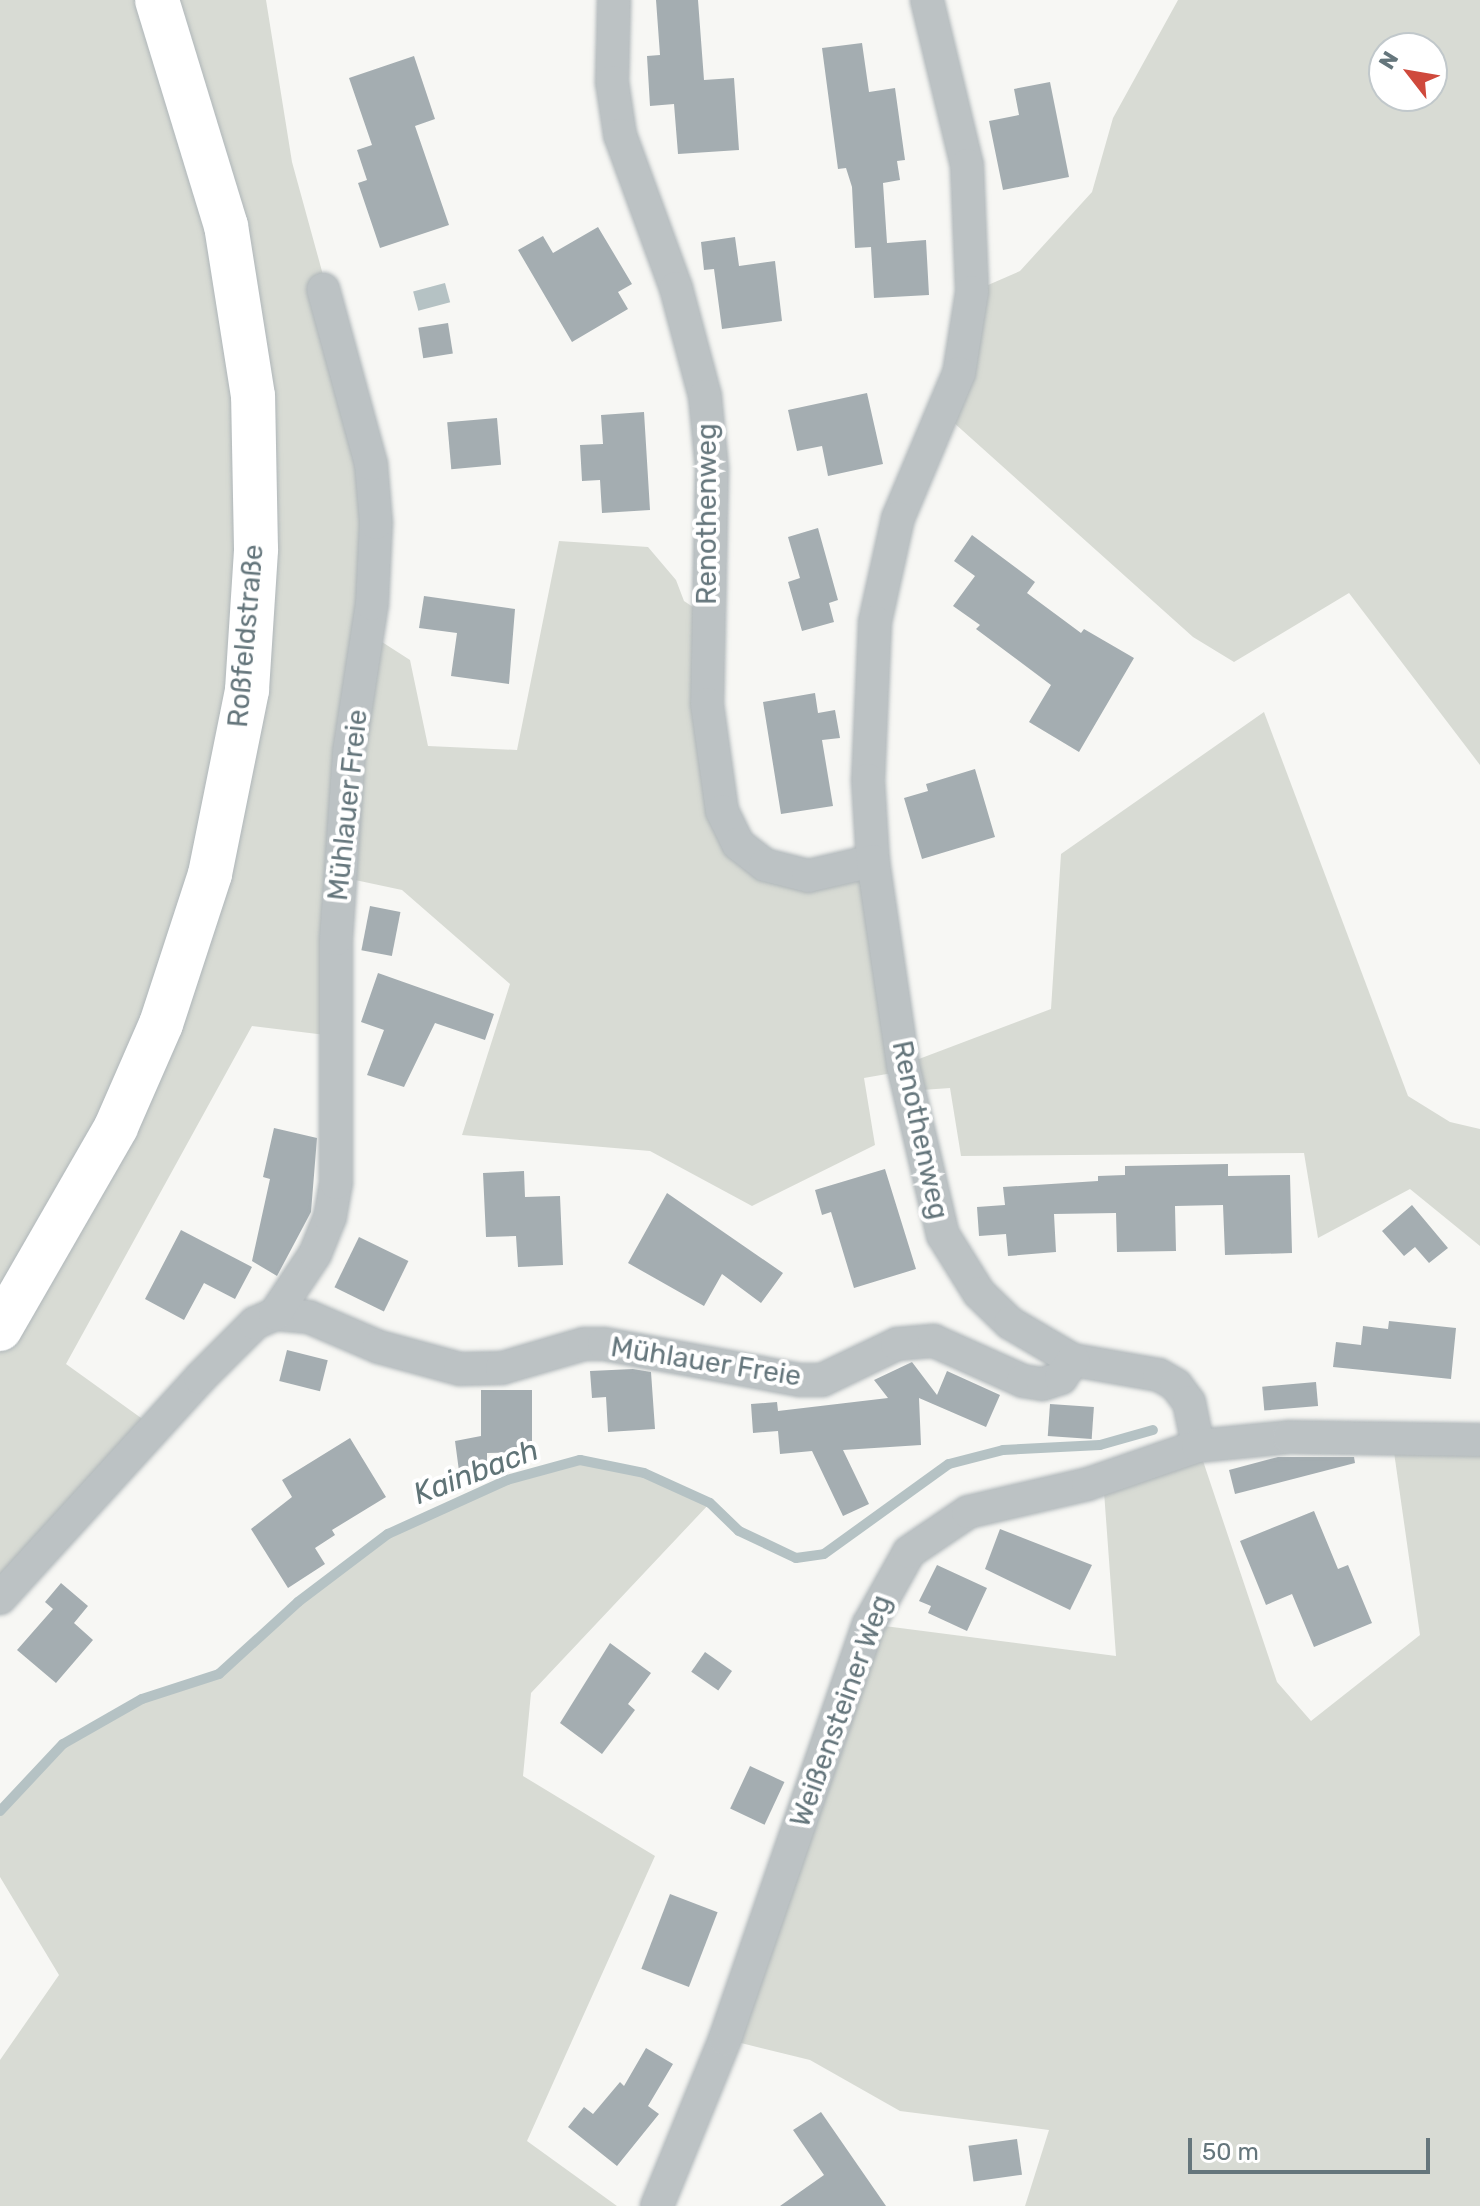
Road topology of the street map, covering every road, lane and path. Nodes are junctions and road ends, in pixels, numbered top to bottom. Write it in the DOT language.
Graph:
graph roads {
  1 [pos="157,0"];
  2 [pos="614,0"];
  3 [pos="927,0"];
  4 [pos="323,289"];
  5 [pos="873,861"];
  6 [pos="275,1314"];
  7 [pos="0,1329"];
  8 [pos="1073,1360"];
  9 [pos="1480,1440"];
  10 [pos="1198,1446"];
  11 [pos="0,1598"];
  12 [pos="657,2206"];
  1 -- 7 [label="main road, Roßfeldstraße"];
  2 -- 5 [label="street, Renothenweg"];
  3 -- 5 [label="street, Renothenweg"];
  4 -- 6 [label="street, Mühlauer Freie"];
  5 -- 8 [label="street, Renothenweg"];
  6 -- 8 [label="street, Mühlauer Freie"];
  6 -- 11 [label="street, Mühlauer Freie"];
  8 -- 10 [label="street, Renothenweg"];
  9 -- 10 [label="street, Weißensteiner Weg"];
  10 -- 12 [label="street, Weißensteiner Weg"];
}
